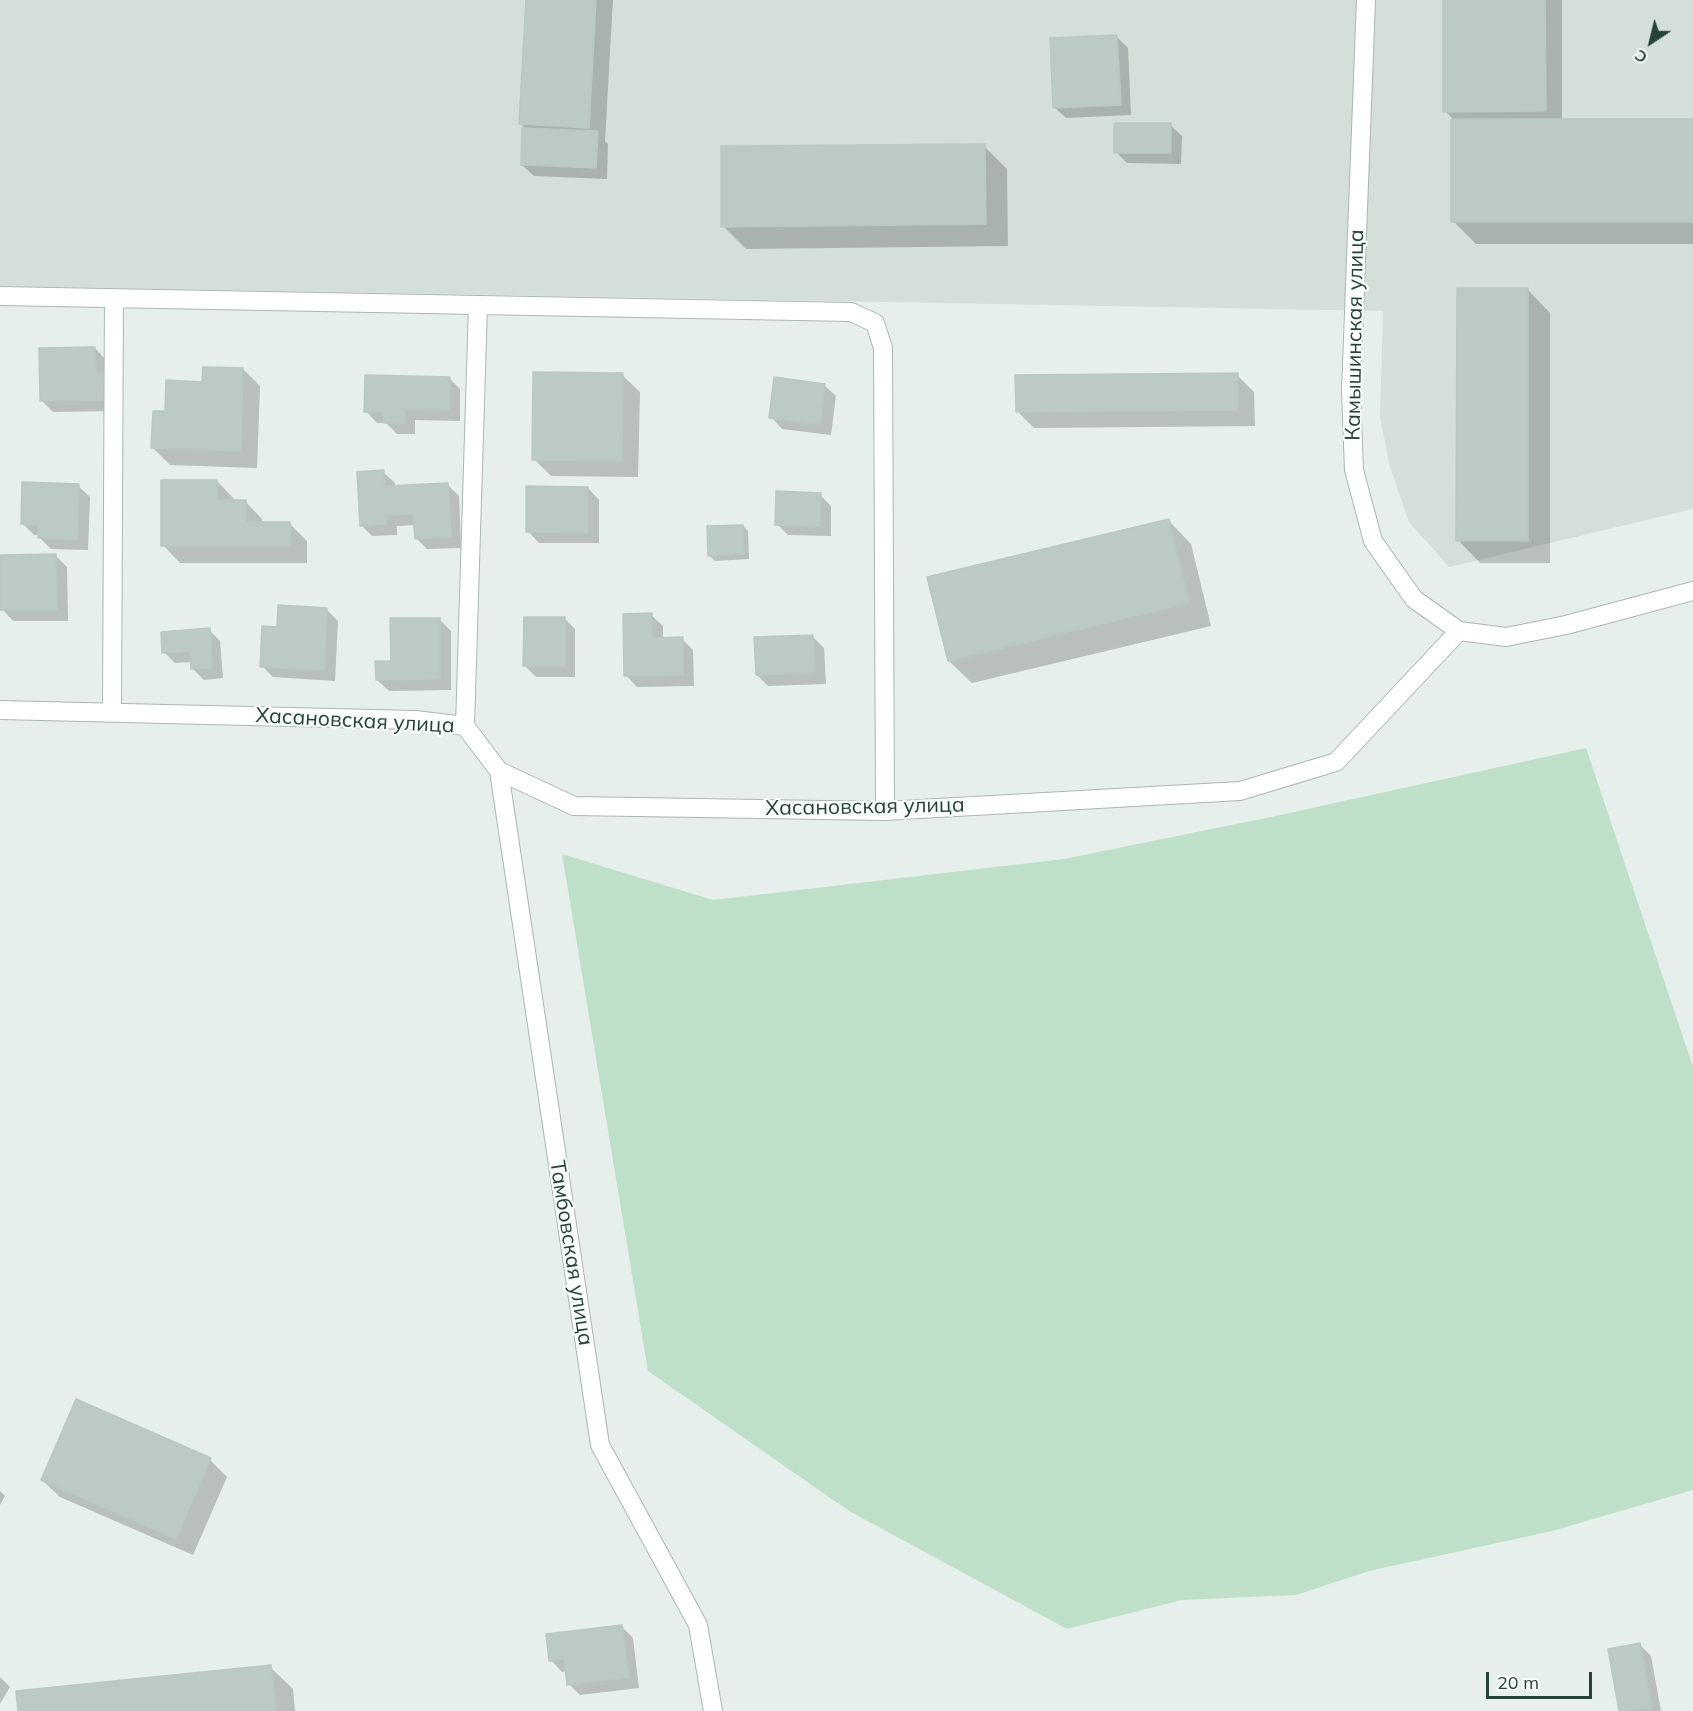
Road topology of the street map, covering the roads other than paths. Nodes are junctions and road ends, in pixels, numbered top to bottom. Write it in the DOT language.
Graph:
graph roads {
  1 [pos="1366,0"];
  2 [pos="0,296"];
  3 [pos="114,298"];
  4 [pos="478,305"];
  5 [pos="1693,591"];
  6 [pos="1459,631"];
  7 [pos="0,710"];
  8 [pos="112,712"];
  9 [pos="465,726"];
  10 [pos="499,771"];
  11 [pos="885,811"];
  12 [pos="713,1711"];
  1 -- 6 [label="street, Камышинская улица"];
  2 -- 3 [label="street"];
  3 -- 4 [label="street"];
  3 -- 8 [label="street"];
  4 -- 9 [label="street"];
  4 -- 11 [label="street"];
  5 -- 6 [label="street"];
  6 -- 11 [label="street, Хасановская улица"];
  7 -- 8 [label="street, Хасановская улица"];
  8 -- 9 [label="street, Хасановская улица"];
  9 -- 10 [label="street, Хасановская улица"];
  10 -- 11 [label="street, Хасановская улица"];
  10 -- 12 [label="street, Тамбовская улица"];
}
